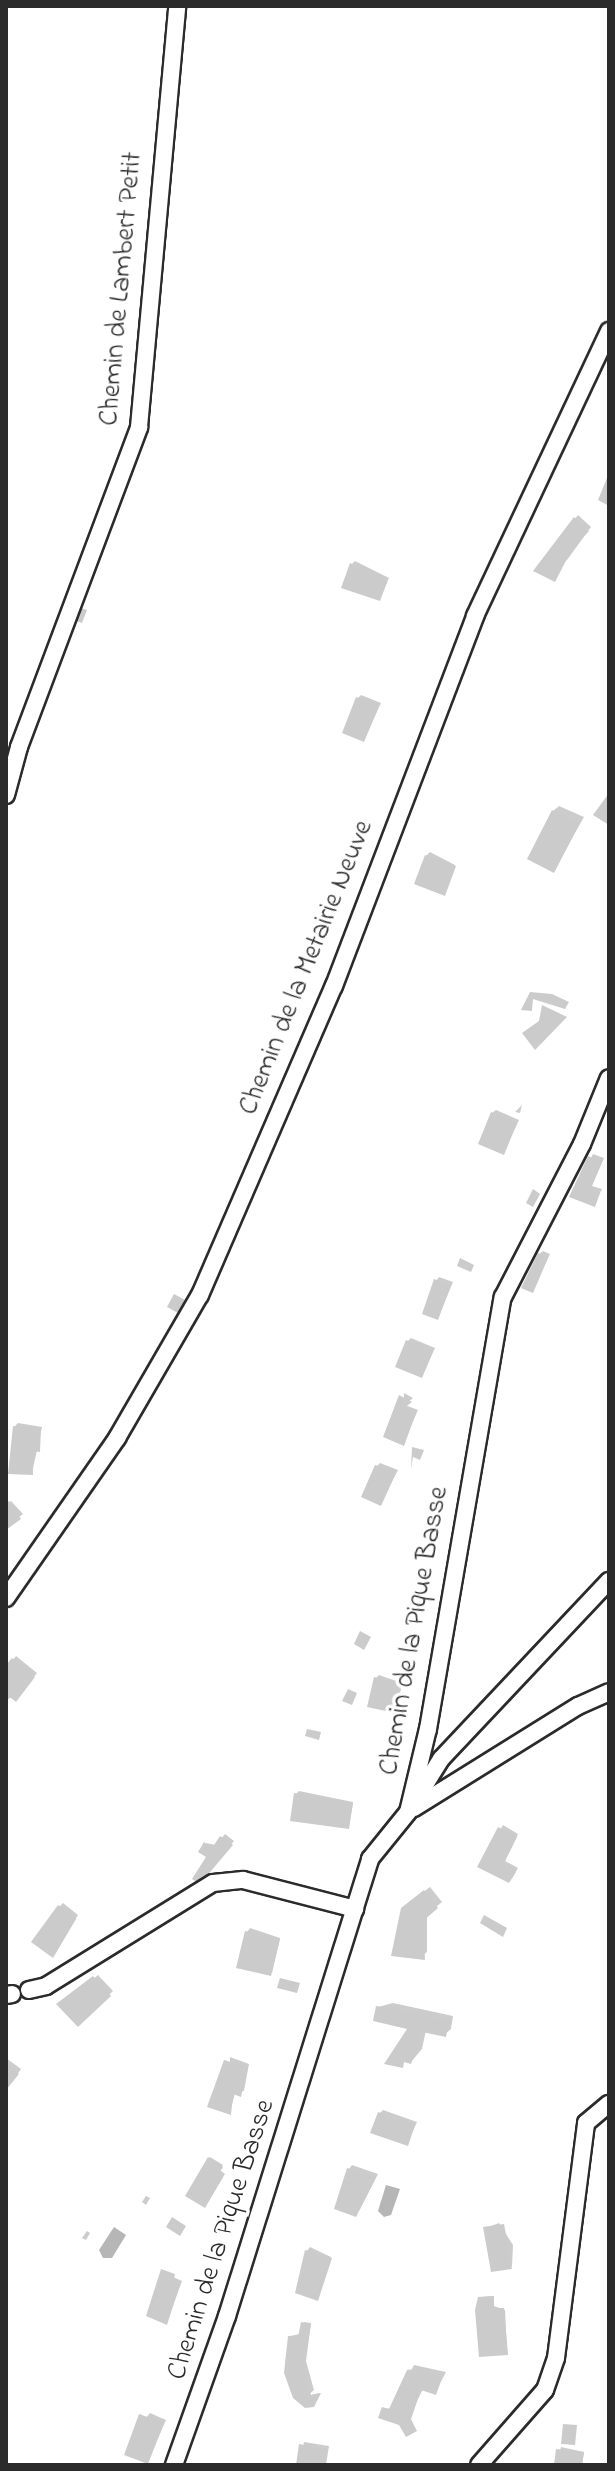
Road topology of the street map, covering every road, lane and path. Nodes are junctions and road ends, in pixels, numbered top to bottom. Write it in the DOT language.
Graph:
graph roads {
  1 [pos="177,6"];
  2 [pos="609,331"];
  3 [pos="6,795"];
  4 [pos="609,1078"];
  5 [pos="609,1581"];
  6 [pos="6,1598"];
  7 [pos="609,1692"];
  8 [pos="408,1812"];
  9 [pos="355,1909"];
  10 [pos="29,1990"];
  11 [pos="609,2104"];
  12 [pos="174,2465"];
  13 [pos="479,2465"];
  1 -- 3 [label="street, Chemin de Lambert Petit"];
  2 -- 6 [label="street, Chemin de la Metairie Neuve"];
  4 -- 8 [label="street, Chemin de la Pique Basse"];
  5 -- 8 [label="street"];
  7 -- 8 [label="street"];
  8 -- 9 [label="street, Chemin de la Pique Basse"];
  9 -- 10 [label="street"];
  9 -- 12 [label="street, Chemin de la Pique Basse"];
  11 -- 13 [label="street"];
}
